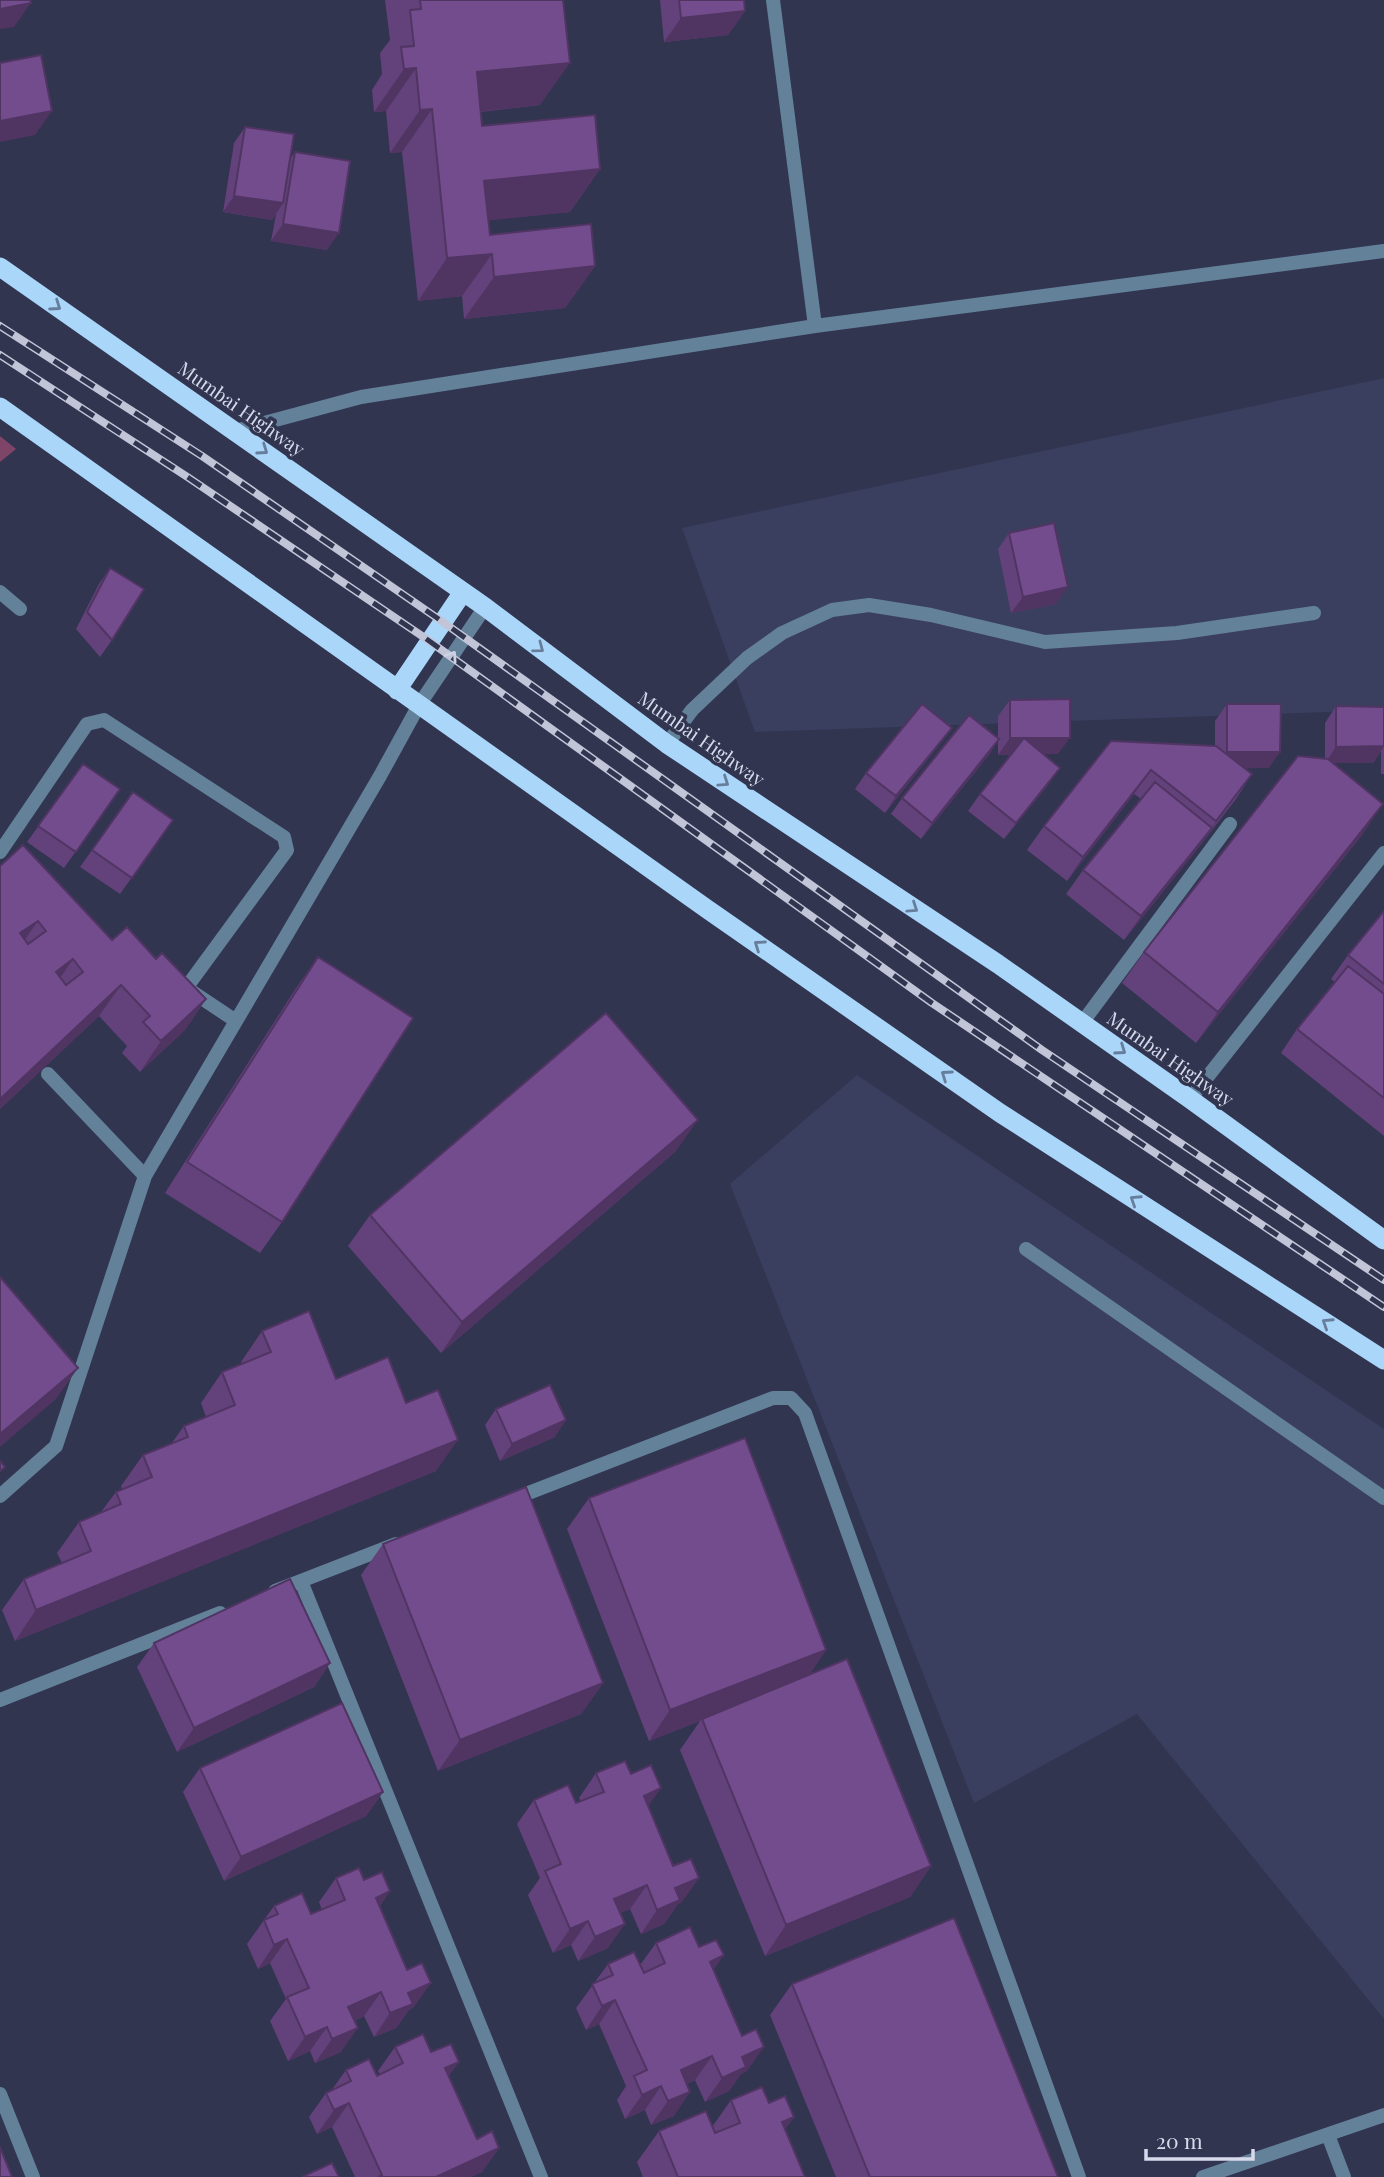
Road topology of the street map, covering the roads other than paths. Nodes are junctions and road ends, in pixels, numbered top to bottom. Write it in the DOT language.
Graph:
graph roads {
  1 [pos="773,0"];
  2 [pos="1384,251"];
  3 [pos="0,267"];
  4 [pos="815,326"];
  5 [pos="0,407"];
  6 [pos="235,431"];
  7 [pos="0,592"];
  8 [pos="463,592"];
  9 [pos="485,607"];
  10 [pos="20,609"];
  11 [pos="1314,613"];
  12 [pos="397,690"];
  13 [pos="419,705"];
  14 [pos="667,744"];
  15 [pos="1230,824"];
  16 [pos="0,853"];
  17 [pos="1384,853"];
  18 [pos="6,869"];
  19 [pos="236,1021"];
  20 [pos="1082,1023"];
  21 [pos="48,1074"];
  22 [pos="1190,1099"];
  23 [pos="145,1176"];
  24 [pos="1384,1240"];
  25 [pos="1026,1249"];
  26 [pos="1384,1360"];
  27 [pos="56,1382"];
  28 [pos="72,1402"];
  29 [pos="0,1496"];
  30 [pos="1384,1498"];
  31 [pos="505,1502"];
  32 [pos="415,1536"];
  33 [pos="301,1581"];
  34 [pos="263,1596"];
  35 [pos="238,1606"];
  36 [pos="0,1700"];
  37 [pos="0,2094"];
  38 [pos="1384,2115"];
  39 [pos="1328,2135"];
  40 [pos="33,2177"];
  41 [pos="541,2177"];
  42 [pos="1079,2177"];
  43 [pos="1203,2177"];
  44 [pos="1345,2177"];
  1 -- 4 [label="street"];
  2 -- 4 [label="street"];
  3 -- 6 [label="highway, Mumbai Highway, one-way"];
  4 -- 6 [label="street"];
  5 -- 12 [label="highway"];
  6 -- 8 [label="highway, Mumbai Highway, one-way"];
  7 -- 10 [label="street"];
  8 -- 9 [label="highway, Mumbai Highway"];
  8 -- 12 [label="highway"];
  13 -- 9 [label="street, one-way"];
  9 -- 14 [label="highway, Mumbai Highway, one-way"];
  11 -- 14 [label="street"];
  12 -- 13 [label="highway"];
  13 -- 19 [label="street"];
  26 -- 13 [label="highway, one-way"];
  14 -- 20 [label="highway, Mumbai Highway, one-way"];
  15 -- 20 [label="street"];
  16 -- 18 [label="street"];
  16 -- 19 [label="street"];
  17 -- 22 [label="street"];
  19 -- 23 [label="street"];
  20 -- 22 [label="highway, Mumbai Highway, one-way"];
  21 -- 23 [label="street"];
  22 -- 24 [label="highway, Mumbai Highway"];
  23 -- 28 [label="street"];
  25 -- 30 [label="street"];
  27 -- 28 [label="street"];
  28 -- 29 [label="street"];
  31 -- 42 [label="street"];
  32 -- 33 [label="street"];
  33 -- 34 [label="street"];
  33 -- 41 [label="street"];
  35 -- 36 [label="street"];
  37 -- 40 [label="street"];
  38 -- 39 [label="street"];
  39 -- 43 [label="street"];
  39 -- 44 [label="street"];
}
